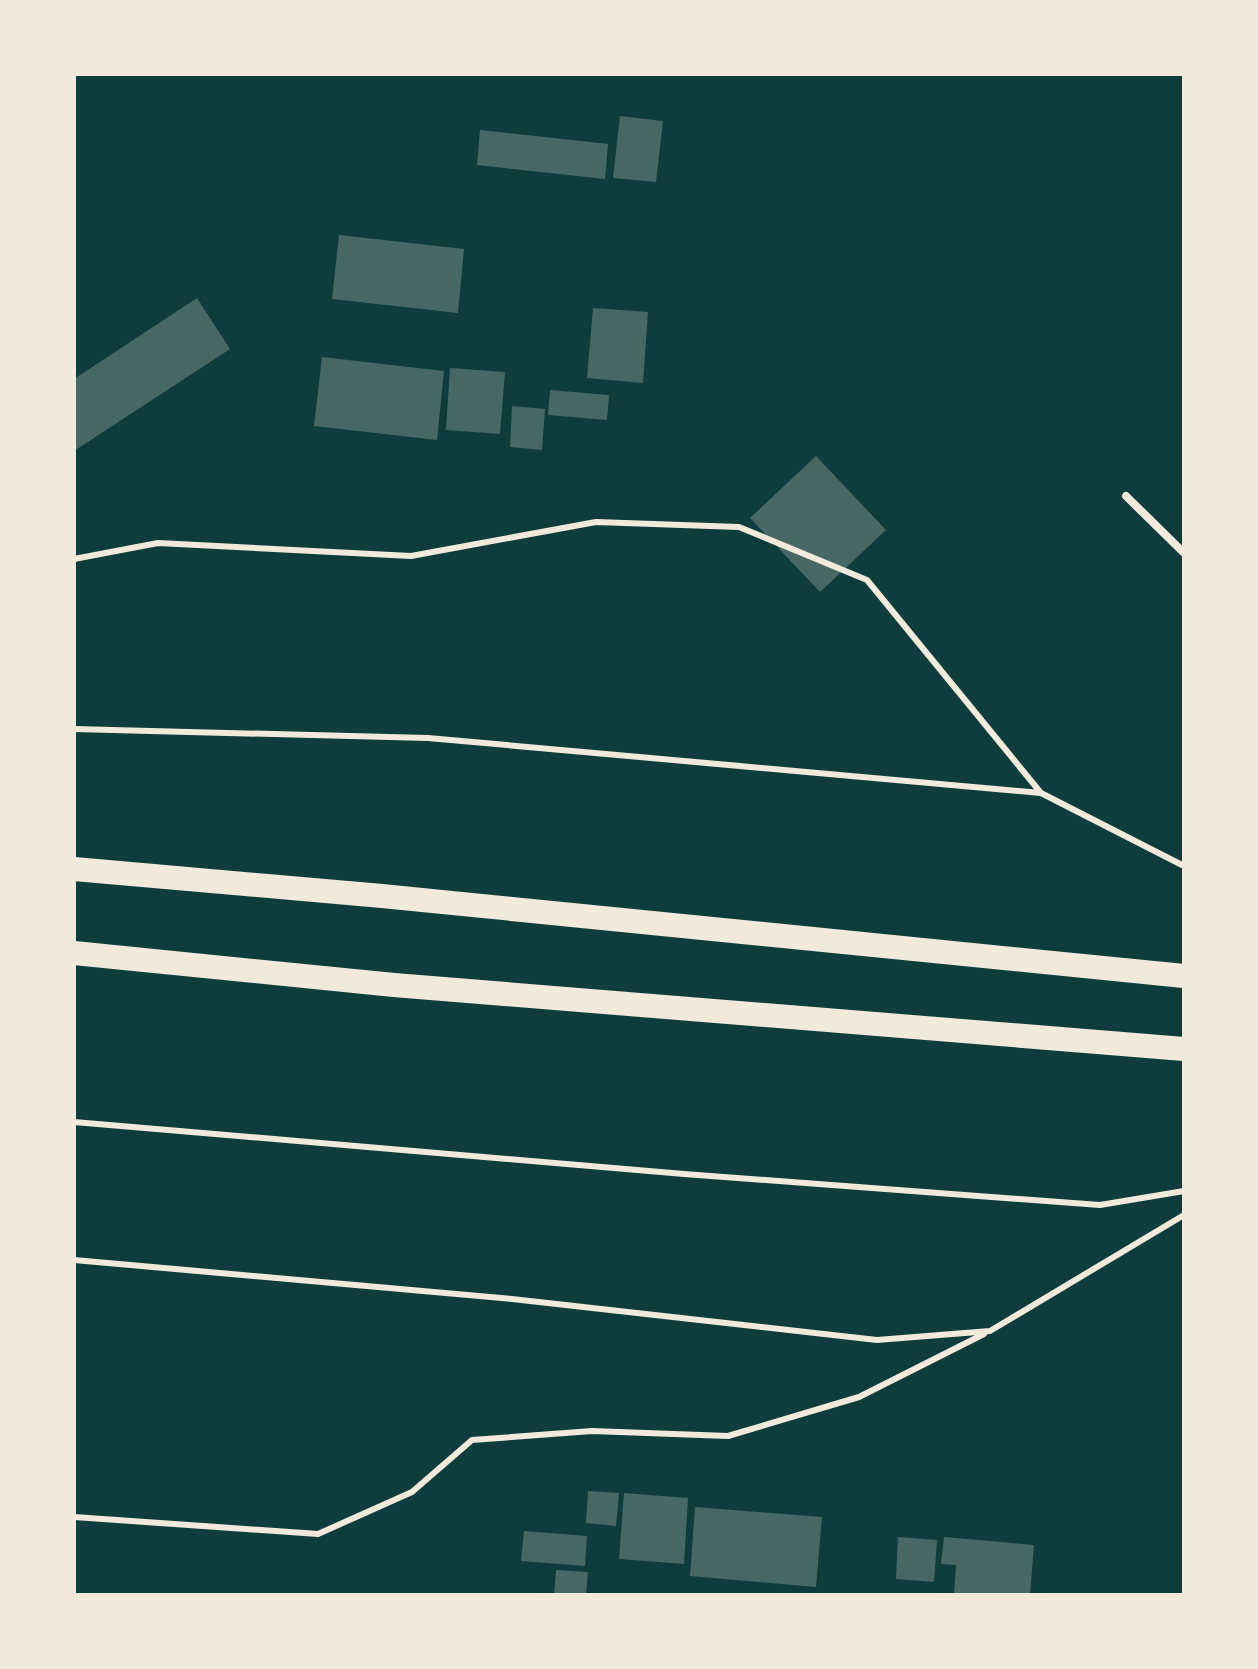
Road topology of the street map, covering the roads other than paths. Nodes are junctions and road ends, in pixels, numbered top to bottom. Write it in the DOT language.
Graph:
graph roads {
  1 [pos="1126,496"];
  2 [pos="1184,553"];
  3 [pos="74,559"];
  4 [pos="74,729"];
  5 [pos="1041,793"];
  6 [pos="1184,866"];
  7 [pos="74,869"];
  8 [pos="74,953"];
  9 [pos="1184,976"];
  10 [pos="1184,1049"];
  11 [pos="74,1122"];
  12 [pos="1184,1191"];
  13 [pos="1184,1215"];
  14 [pos="74,1260"];
  15 [pos="990,1331"];
  16 [pos="74,1517"];
  1 -- 2 [label="street"];
  3 -- 5 [label="lane"];
  4 -- 5 [label="lane"];
  5 -- 6 [label="lane"];
  7 -- 9 [label="highway"];
  8 -- 10 [label="highway"];
  11 -- 12 [label="lane"];
  13 -- 15 [label="lane"];
  14 -- 15 [label="lane"];
  15 -- 16 [label="lane"];
}
